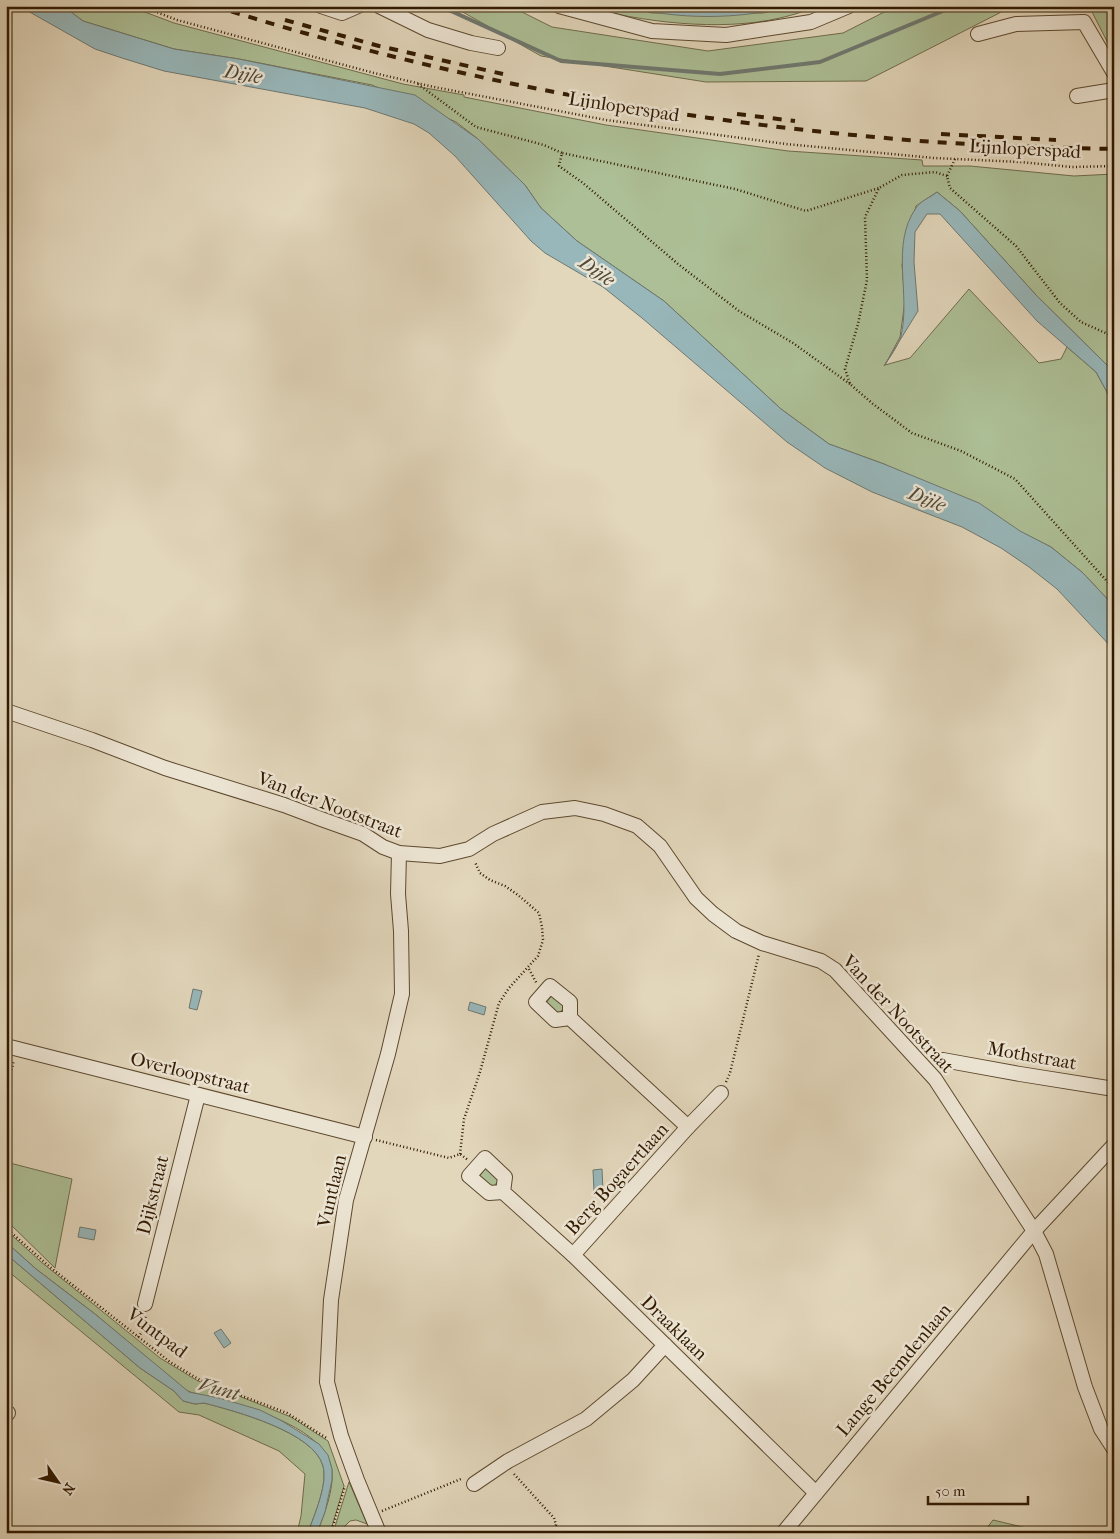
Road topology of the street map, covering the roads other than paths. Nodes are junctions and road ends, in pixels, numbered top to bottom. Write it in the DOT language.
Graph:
graph roads {
  1 [pos="321,6"];
  2 [pos="358,6"];
  3 [pos="379,6"];
  4 [pos="559,6"];
  5 [pos="849,6"];
  6 [pos="978,34"];
  7 [pos="498,48"];
  8 [pos="1114,73"];
  9 [pos="1114,90"];
  10 [pos="1077,96"];
  11 [pos="6,711"];
  12 [pos="400,853"];
  13 [pos="570,1018"];
  14 [pos="11,1047"];
  15 [pos="944,1060"];
  16 [pos="1114,1088"];
  17 [pos="721,1093"];
  18 [pos="198,1095"];
  19 [pos="688,1127"];
  20 [pos="365,1137"];
  21 [pos="1114,1145"];
  22 [pos="503,1192"];
  23 [pos="1034,1231"];
  24 [pos="573,1255"];
  25 [pos="145,1304"];
  26 [pos="665,1345"];
  27 [pos="1114,1449"];
  28 [pos="474,1484"];
  29 [pos="816,1492"];
  30 [pos="379,1533"];
  31 [pos="783,1533"];
  1 -- 2 [label="street"];
  3 -- 7 [label="street"];
  4 -- 5 [label="street"];
  6 -- 8 [label="street"];
  9 -- 10 [label="street"];
  11 -- 12 [label="street, Van der Nootstraat"];
  12 -- 20 [label="street, Vuntlaan"];
  12 -- 23 [label="street, Van der Nootstraat"];
  13 -- 19 [label="street, Berg Bogaertlaan"];
  14 -- 18 [label="street, Overloopstraat"];
  15 -- 16 [label="street, Mothstraat"];
  17 -- 19 [label="street, Berg Bogaertlaan"];
  18 -- 20 [label="street, Overloopstraat"];
  18 -- 25 [label="street, Dijkstraat"];
  19 -- 24 [label="street, Berg Bogaertlaan"];
  20 -- 30 [label="street, Vuntlaan"];
  21 -- 23 [label="street"];
  22 -- 22 [label="street, Draaklaan"];
  22 -- 24 [label="street, Draaklaan"];
  23 -- 27 [label="street, Van der Nootstraat"];
  23 -- 29 [label="street, Lange Beemdenlaan"];
  24 -- 26 [label="street, Draaklaan"];
  26 -- 28 [label="street"];
  26 -- 29 [label="street, Draaklaan"];
  29 -- 31 [label="street, Lange Beemdenlaan"];
}
